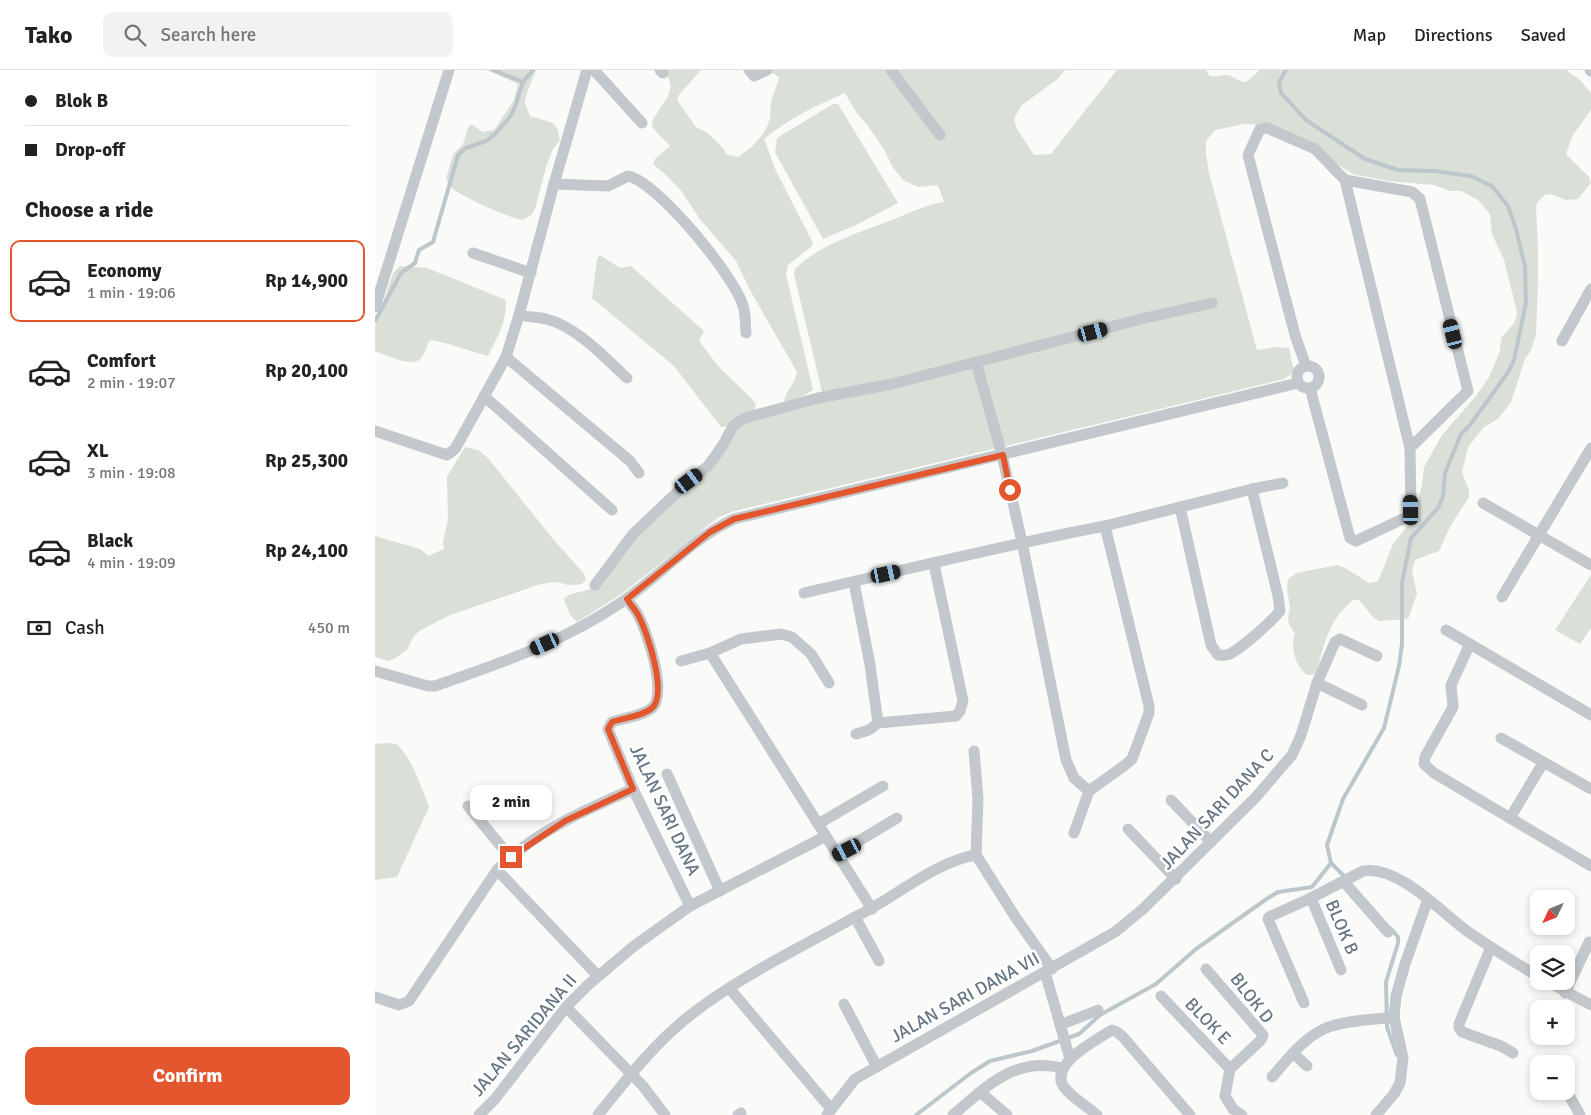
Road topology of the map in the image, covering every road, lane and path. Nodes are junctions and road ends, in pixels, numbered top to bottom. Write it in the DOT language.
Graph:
graph roads {
  1 [pos="449,70"];
  2 [pos="587,70"];
  3 [pos="594,70"];
  4 [pos="749,70"];
  5 [pos="767,70"];
  6 [pos="891,70"];
  7 [pos="641,123"];
  8 [pos="940,135"];
  9 [pos="1345,180"];
  10 [pos="554,184"];
  11 [pos="473,253"];
  12 [pos="531,273"];
  13 [pos="1591,289"];
  14 [pos="1212,303"];
  15 [pos="375,307"];
  16 [pos="519,315"];
  17 [pos="746,333"];
  18 [pos="1563,341"];
  19 [pos="506,356"];
  20 [pos="976,362"];
  21 [pos="1306,366"];
  22 [pos="627,378"];
  23 [pos="1298,383"];
  24 [pos="1310,388"];
  25 [pos="484,396"];
  26 [pos="375,431"];
  27 [pos="1410,448"];
  28 [pos="1591,448"];
  29 [pos="1003,455"];
  30 [pos="639,473"];
  31 [pos="1283,483"];
  32 [pos="1252,489"];
  33 [pos="1483,504"];
  34 [pos="1180,507"];
  35 [pos="612,510"];
  36 [pos="1105,526"];
  37 [pos="1539,536"];
  38 [pos="1022,542"];
  39 [pos="934,564"];
  40 [pos="1591,565"];
  41 [pos="854,582"];
  42 [pos="595,585"];
  43 [pos="804,593"];
  44 [pos="1502,597"];
  45 [pos="627,599"];
  46 [pos="1446,630"];
  47 [pos="1470,644"];
  48 [pos="710,653"];
  49 [pos="1377,656"];
  50 [pos="681,661"];
  51 [pos="375,671"];
  52 [pos="829,683"];
  53 [pos="1317,683"];
  54 [pos="1362,705"];
  55 [pos="1591,715"];
  56 [pos="878,723"];
  57 [pos="857,734"];
  58 [pos="1501,738"];
  59 [pos="975,752"];
  60 [pos="1543,763"];
  61 [pos="667,774"];
  62 [pos="883,786"];
  63 [pos="633,789"];
  64 [pos="1591,789"];
  65 [pos="1089,791"];
  66 [pos="1171,800"];
  67 [pos="468,806"];
  68 [pos="897,818"];
  69 [pos="1510,818"];
  70 [pos="818,824"];
  71 [pos="1127,830"];
  72 [pos="1074,833"];
  73 [pos="826,836"];
  74 [pos="1211,842"];
  75 [pos="837,854"];
  76 [pos="976,855"];
  77 [pos="511,857"];
  78 [pos="1591,866"];
  79 [pos="497,870"];
  80 [pos="1176,879"];
  81 [pos="1344,882"];
  82 [pos="720,892"];
  83 [pos="1311,898"];
  84 [pos="1428,899"];
  85 [pos="690,906"];
  86 [pos="872,909"];
  87 [pos="855,917"];
  88 [pos="1131,921"];
  89 [pos="1388,932"];
  90 [pos="1589,942"];
  91 [pos="1491,948"];
  92 [pos="879,961"];
  93 [pos="1206,969"];
  94 [pos="1341,970"];
  95 [pos="1049,971"];
  96 [pos="1530,972"];
  97 [pos="598,976"];
  98 [pos="730,989"];
  99 [pos="1560,990"];
  100 [pos="1565,993"];
  101 [pos="1161,996"];
  102 [pos="375,997"];
  103 [pos="1304,1003"];
  104 [pos="844,1004"];
  105 [pos="1591,1006"];
  106 [pos="566,1007"];
  107 [pos="1098,1010"];
  108 [pos="1394,1017"];
  109 [pos="1060,1025"];
  110 [pos="1293,1052"];
  111 [pos="1513,1053"];
  112 [pos="1067,1060"];
  113 [pos="1307,1066"];
  114 [pos="877,1067"];
  115 [pos="1231,1069"];
  116 [pos="631,1073"];
  117 [pos="1272,1077"];
  118 [pos="980,1092"];
  119 [pos="1572,1100"];
  120 [pos="829,1112"];
  121 [pos="479,1115"];
  122 [pos="598,1115"];
  123 [pos="665,1115"];
  124 [pos="953,1115"];
  125 [pos="1007,1115"];
  126 [pos="1097,1115"];
  127 [pos="1190,1115"];
  128 [pos="1242,1115"];
  129 [pos="1376,1115"];
  130 [pos="1580,1115"];
  1 -- 15 [label="street"];
  2 -- 10 [label="street"];
  3 -- 7 [label="street"];
  4 -- 5 [label="street"];
  6 -- 8 [label="street"];
  9 -- 21 [label="street"];
  9 -- 27 [label="street"];
  9 -- 27 [label="street"];
  10 -- 12 [label="street"];
  10 -- 17 [label="street"];
  11 -- 12 [label="street"];
  12 -- 16 [label="street"];
  13 -- 18 [label="street"];
  14 -- 20 [label="street"];
  16 -- 19 [label="street"];
  16 -- 22 [label="street"];
  19 -- 25 [label="street"];
  19 -- 30 [label="street"];
  20 -- 29 [label="street"];
  20 -- 42 [label="street"];
  21 -- 23 [label="street"];
  21 -- 24 [label="street"];
  23 -- 24 [label="street"];
  23 -- 29 [label="street"];
  24 -- 27 [label="street"];
  25 -- 26 [label="street"];
  25 -- 35 [label="street"];
  28 -- 37 [label="street"];
  29 -- 38 [label="street"];
  29 -- 45 [label="street"];
  31 -- 32 [label="street"];
  32 -- 34 [label="street"];
  32 -- 34 [label="street"];
  33 -- 37 [label="street"];
  34 -- 36 [label="street"];
  36 -- 38 [label="street"];
  36 -- 65 [label="street"];
  37 -- 40 [label="street"];
  37 -- 44 [label="street"];
  38 -- 39 [label="street"];
  38 -- 65 [label="street"];
  39 -- 41 [label="street"];
  39 -- 56 [label="street"];
  41 -- 43 [label="street"];
  41 -- 56 [label="street"];
  45 -- 51 [label="street"];
  45 -- 63 [label="street, JALAN SARI DANA"];
  46 -- 47 [label="street"];
  47 -- 55 [label="street"];
  47 -- 69 [label="street"];
  48 -- 50 [label="street"];
  48 -- 52 [label="street"];
  48 -- 70 [label="street"];
  49 -- 53 [label="street, JALAN SARI DANA C"];
  53 -- 54 [label="street"];
  53 -- 74 [label="street, JALAN SARI DANA C"];
  56 -- 57 [label="street"];
  58 -- 60 [label="street"];
  59 -- 76 [label="street"];
  60 -- 64 [label="street"];
  60 -- 69 [label="street"];
  61 -- 82 [label="street"];
  62 -- 70 [label="street"];
  63 -- 77 [label="street"];
  63 -- 85 [label="street, JALAN SARI DANA"];
  65 -- 72 [label="street"];
  66 -- 74 [label="street"];
  67 -- 77 [label="street"];
  68 -- 75 [label="street"];
  69 -- 78 [label="street"];
  70 -- 73 [label="street"];
  71 -- 80 [label="street"];
  73 -- 75 [label="street"];
  73 -- 82 [label="street, JALAN SARIDANA II"];
  74 -- 80 [label="street, JALAN SARI DANA C"];
  75 -- 86 [label="street"];
  76 -- 86 [label="street"];
  76 -- 95 [label="street"];
  77 -- 79 [label="street"];
  79 -- 97 [label="street"];
  79 -- 102 [label="street"];
  80 -- 88 [label="street, JALAN SARI DANA C"];
  81 -- 83 [label="street"];
  81 -- 84 [label="street"];
  81 -- 89 [label="street"];
  82 -- 85 [label="street, JALAN SARIDANA II"];
  83 -- 94 [label="street, BLOK B"];
  83 -- 103 [label="street"];
  84 -- 91 [label="street"];
  84 -- 108 [label="street"];
  85 -- 97 [label="street, JALAN SARIDANA II"];
  86 -- 87 [label="street"];
  87 -- 92 [label="street"];
  87 -- 98 [label="street"];
  88 -- 95 [label="street, JALAN SARI DANA VII"];
  90 -- 100 [label="street"];
  91 -- 96 [label="street"];
  91 -- 111 [label="street"];
  93 -- 115 [label="street, BLOK D"];
  95 -- 109 [label="street"];
  95 -- 114 [label="street, JALAN SARI DANA VII"];
  97 -- 106 [label="street, JALAN SARIDANA II"];
  98 -- 116 [label="street"];
  98 -- 120 [label="street"];
  99 -- 100 [label="street"];
  100 -- 105 [label="street"];
  101 -- 115 [label="street, BLOK E"];
  104 -- 114 [label="street"];
  106 -- 116 [label="street"];
  106 -- 121 [label="street, JALAN SARIDANA II"];
  107 -- 109 [label="street"];
  108 -- 110 [label="street"];
  108 -- 129 [label="street"];
  109 -- 112 [label="street"];
  110 -- 113 [label="street"];
  110 -- 117 [label="street"];
  112 -- 118 [label="street"];
  112 -- 126 [label="street"];
  112 -- 127 [label="street"];
  114 -- 120 [label="street, JALAN SARI DANA VII"];
  115 -- 128 [label="street"];
  116 -- 122 [label="street"];
  116 -- 123 [label="street"];
  118 -- 124 [label="street"];
  118 -- 125 [label="street"];
  119 -- 130 [label="street"];
}
